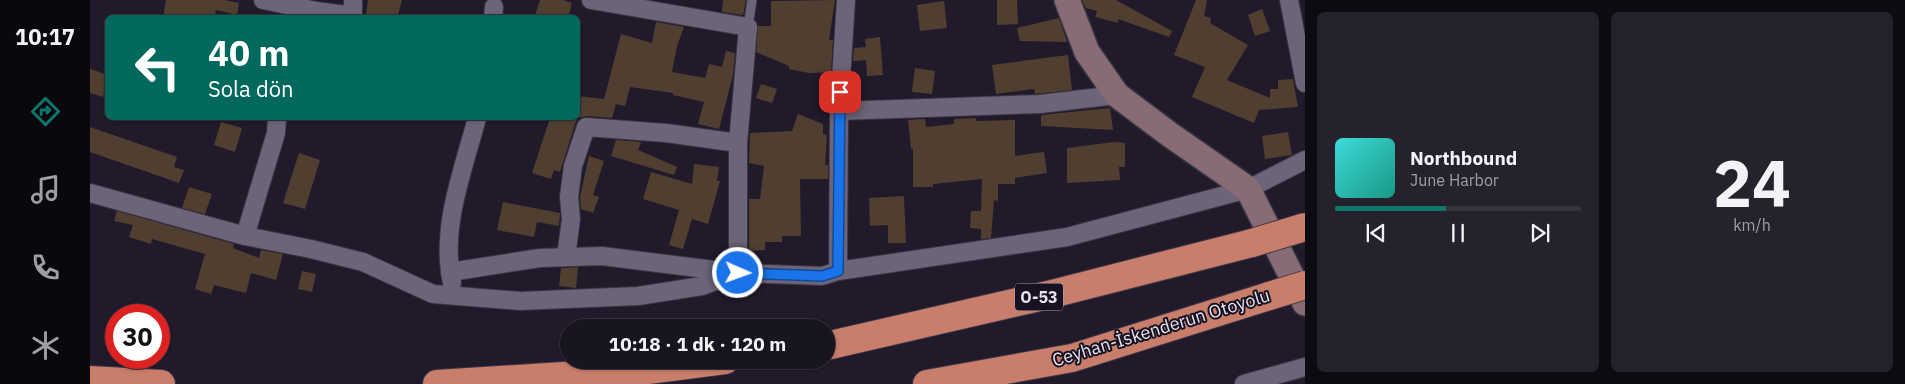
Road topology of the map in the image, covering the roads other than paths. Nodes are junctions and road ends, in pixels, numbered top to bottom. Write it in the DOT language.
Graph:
graph roads {
  1 [pos="262,0"];
  2 [pos="353,0"];
  3 [pos="591,0"];
  4 [pos="752,0"];
  5 [pos="846,0"];
  6 [pos="1067,0"];
  7 [pos="1289,0"];
  8 [pos="660,5"];
  9 [pos="315,14"];
  10 [pos="334,15"];
  11 [pos="353,15"];
  12 [pos="748,27"];
  13 [pos="1305,83"];
  14 [pos="1117,95"];
  15 [pos="839,110"];
  16 [pos="277,120"];
  17 [pos="476,120"];
  18 [pos="738,143"];
  19 [pos="1305,160"];
  20 [pos="1248,190"];
  21 [pos="90,193"];
  22 [pos="1305,227"];
  23 [pos="246,236"];
  24 [pos="566,257"];
  25 [pos="838,271"];
  26 [pos="450,272"];
  27 [pos="738,273"];
  28 [pos="1305,285"];
  29 [pos="455,296"];
  30 [pos="1305,303"];
  31 [pos="835,344"];
  32 [pos="1305,367"];
  33 [pos="662,369"];
  34 [pos="90,380"];
  35 [pos="161,384"];
  36 [pos="437,384"];
  37 [pos="927,384"];
  38 [pos="1244,384"];
  1 -- 9 [label="street"];
  2 -- 11 [label="street"];
  3 -- 8 [label="street"];
  4 -- 12 [label="lane"];
  5 -- 15 [label="street"];
  6 -- 14 [label="street"];
  7 -- 13 [label="street"];
  8 -- 12 [label="street"];
  9 -- 10 [label="street"];
  12 -- 18 [label="street"];
  14 -- 15 [label="street"];
  14 -- 20 [label="street"];
  15 -- 25 [label="street"];
  16 -- 23 [label="street"];
  17 -- 26 [label="street"];
  18 -- 24 [label="street"];
  18 -- 27 [label="street"];
  19 -- 20 [label="street"];
  20 -- 25 [label="street"];
  20 -- 30 [label="street"];
  21 -- 23 [label="street"];
  22 -- 31 [label="highway, O-53, bridge"];
  23 -- 29 [label="street"];
  24 -- 26 [label="street"];
  24 -- 27 [label="street"];
  25 -- 27 [label="street"];
  26 -- 29 [label="street"];
  27 -- 29 [label="street"];
  28 -- 37 [label="highway, Ceyhan-İskenderun Otoyolu, bridge"];
  32 -- 38 [label="street"];
  33 -- 36 [label="highway"];
  34 -- 35 [label="highway"];
}
